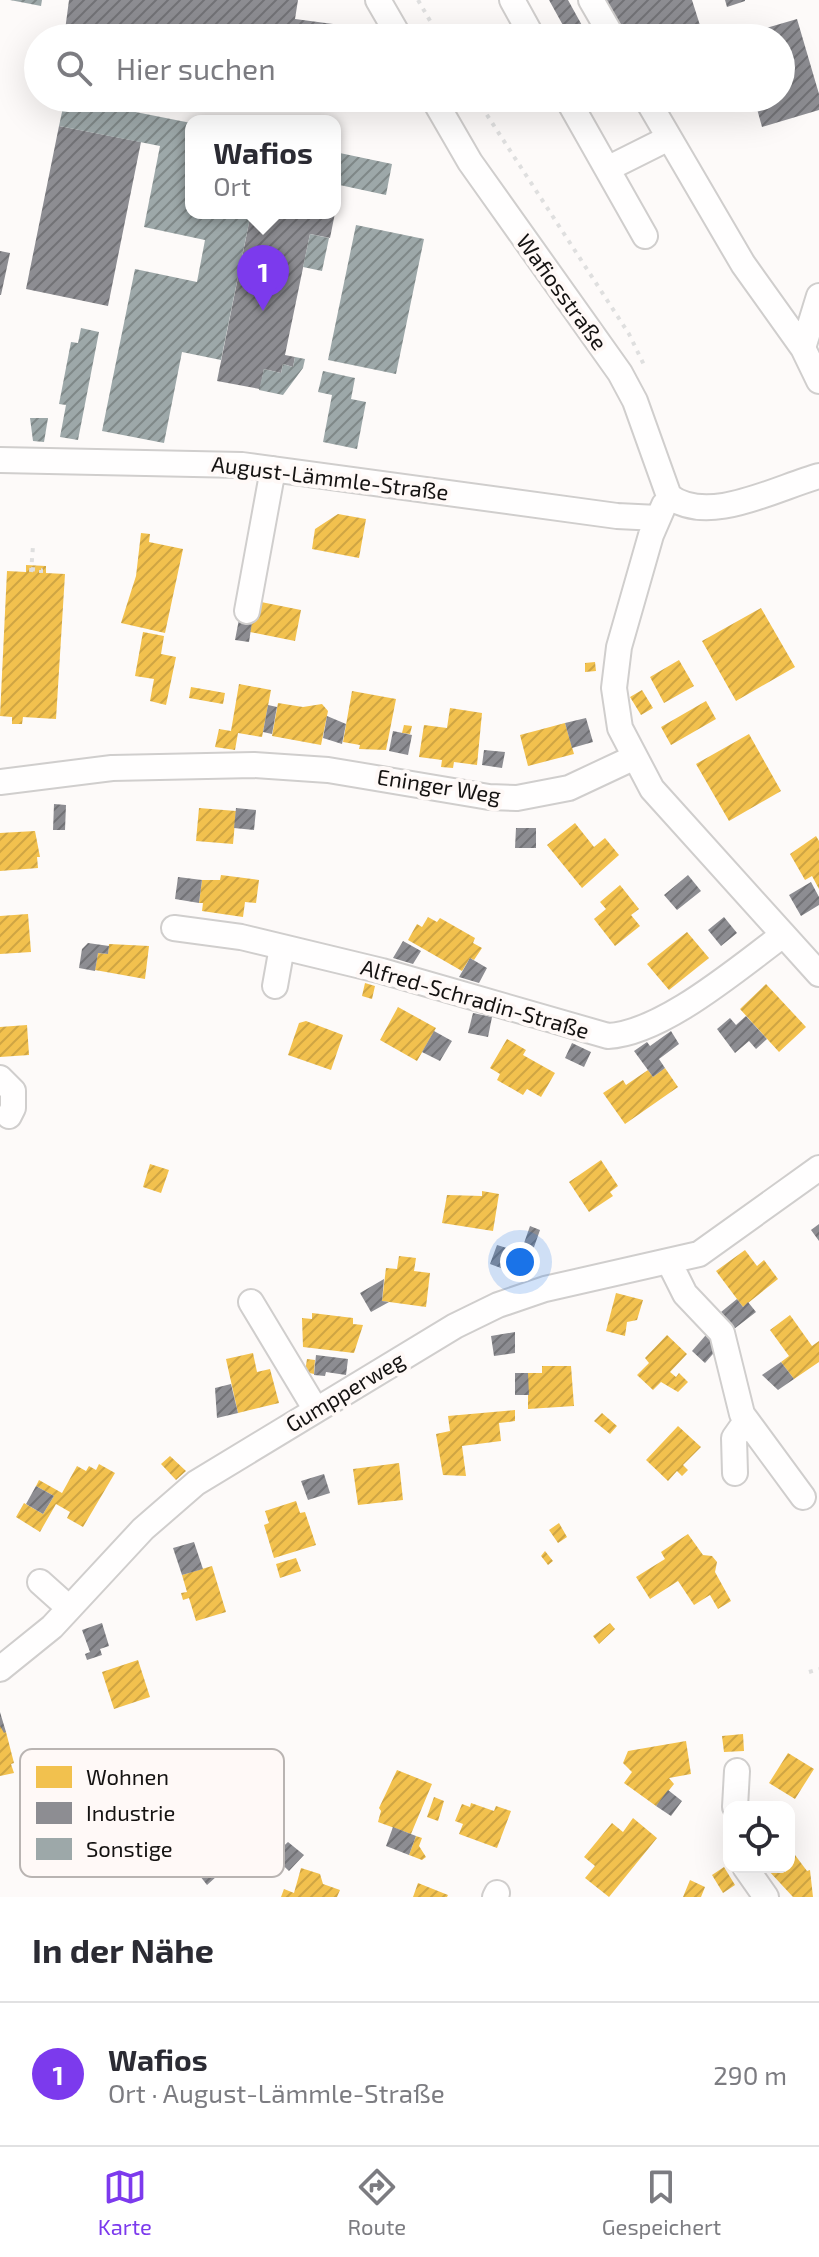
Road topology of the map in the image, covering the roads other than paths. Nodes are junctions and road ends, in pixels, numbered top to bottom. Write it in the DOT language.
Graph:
graph roads {
  1 [pos="378,0"];
  2 [pos="512,0"];
  3 [pos="591,0"];
  4 [pos="392,24"];
  5 [pos="525,24"];
  6 [pos="605,24"];
  7 [pos="441,112"];
  8 [pos="575,112"];
  9 [pos="654,112"];
  10 [pos="669,138"];
  11 [pos="607,169"];
  12 [pos="645,236"];
  13 [pos="819,296"];
  14 [pos="803,348"];
  15 [pos="819,381"];
  16 [pos="0,460"];
  17 [pos="273,469"];
  18 [pos="819,476"];
  19 [pos="669,496"];
  20 [pos="658,518"];
  21 [pos="247,611"];
  22 [pos="633,758"];
  23 [pos="0,782"];
  24 [pos="174,928"];
  25 [pos="783,935"];
  26 [pos="282,947"];
  27 [pos="819,974"];
  28 [pos="275,986"];
  29 [pos="0,1078"];
  30 [pos="9,1116"];
  31 [pos="819,1168"];
  32 [pos="669,1262"];
  33 [pos="251,1302"];
  34 [pos="316,1410"];
  35 [pos="746,1421"];
  36 [pos="735,1473"];
  37 [pos="803,1497"];
  38 [pos="40,1582"];
  39 [pos="69,1608"];
  40 [pos="0,1669"];
  41 [pos="737,1771"];
  42 [pos="735,1801"];
  43 [pos="749,1873"];
  44 [pos="766,1897"];
  1 -- 4 [label="street"];
  2 -- 5 [label="street"];
  3 -- 6 [label="street"];
  7 -- 19 [label="street, Wafiosstraße"];
  8 -- 11 [label="street"];
  9 -- 10 [label="street"];
  10 -- 11 [label="street"];
  10 -- 14 [label="street"];
  11 -- 12 [label="street"];
  13 -- 14 [label="street"];
  14 -- 15 [label="street"];
  16 -- 17 [label="street, August-Lämmle-Straße"];
  17 -- 20 [label="street, August-Lämmle-Straße"];
  17 -- 21 [label="street"];
  18 -- 19 [label="street"];
  19 -- 20 [label="street"];
  20 -- 22 [label="street"];
  22 -- 23 [label="street, Eninger Weg"];
  22 -- 25 [label="street"];
  24 -- 26 [label="street, Alfred-Schradin-Straße"];
  25 -- 26 [label="street, Alfred-Schradin-Straße"];
  25 -- 27 [label="street"];
  26 -- 28 [label="street"];
  29 -- 30 [label="street"];
  31 -- 32 [label="street, Gumpperweg"];
  32 -- 34 [label="street, Gumpperweg"];
  32 -- 35 [label="street"];
  33 -- 34 [label="street"];
  34 -- 39 [label="street, Gumpperweg"];
  35 -- 36 [label="street"];
  35 -- 37 [label="street"];
  38 -- 39 [label="street"];
  39 -- 40 [label="street, Gumpperweg"];
  41 -- 42 [label="street"];
  43 -- 44 [label="street"];
}
